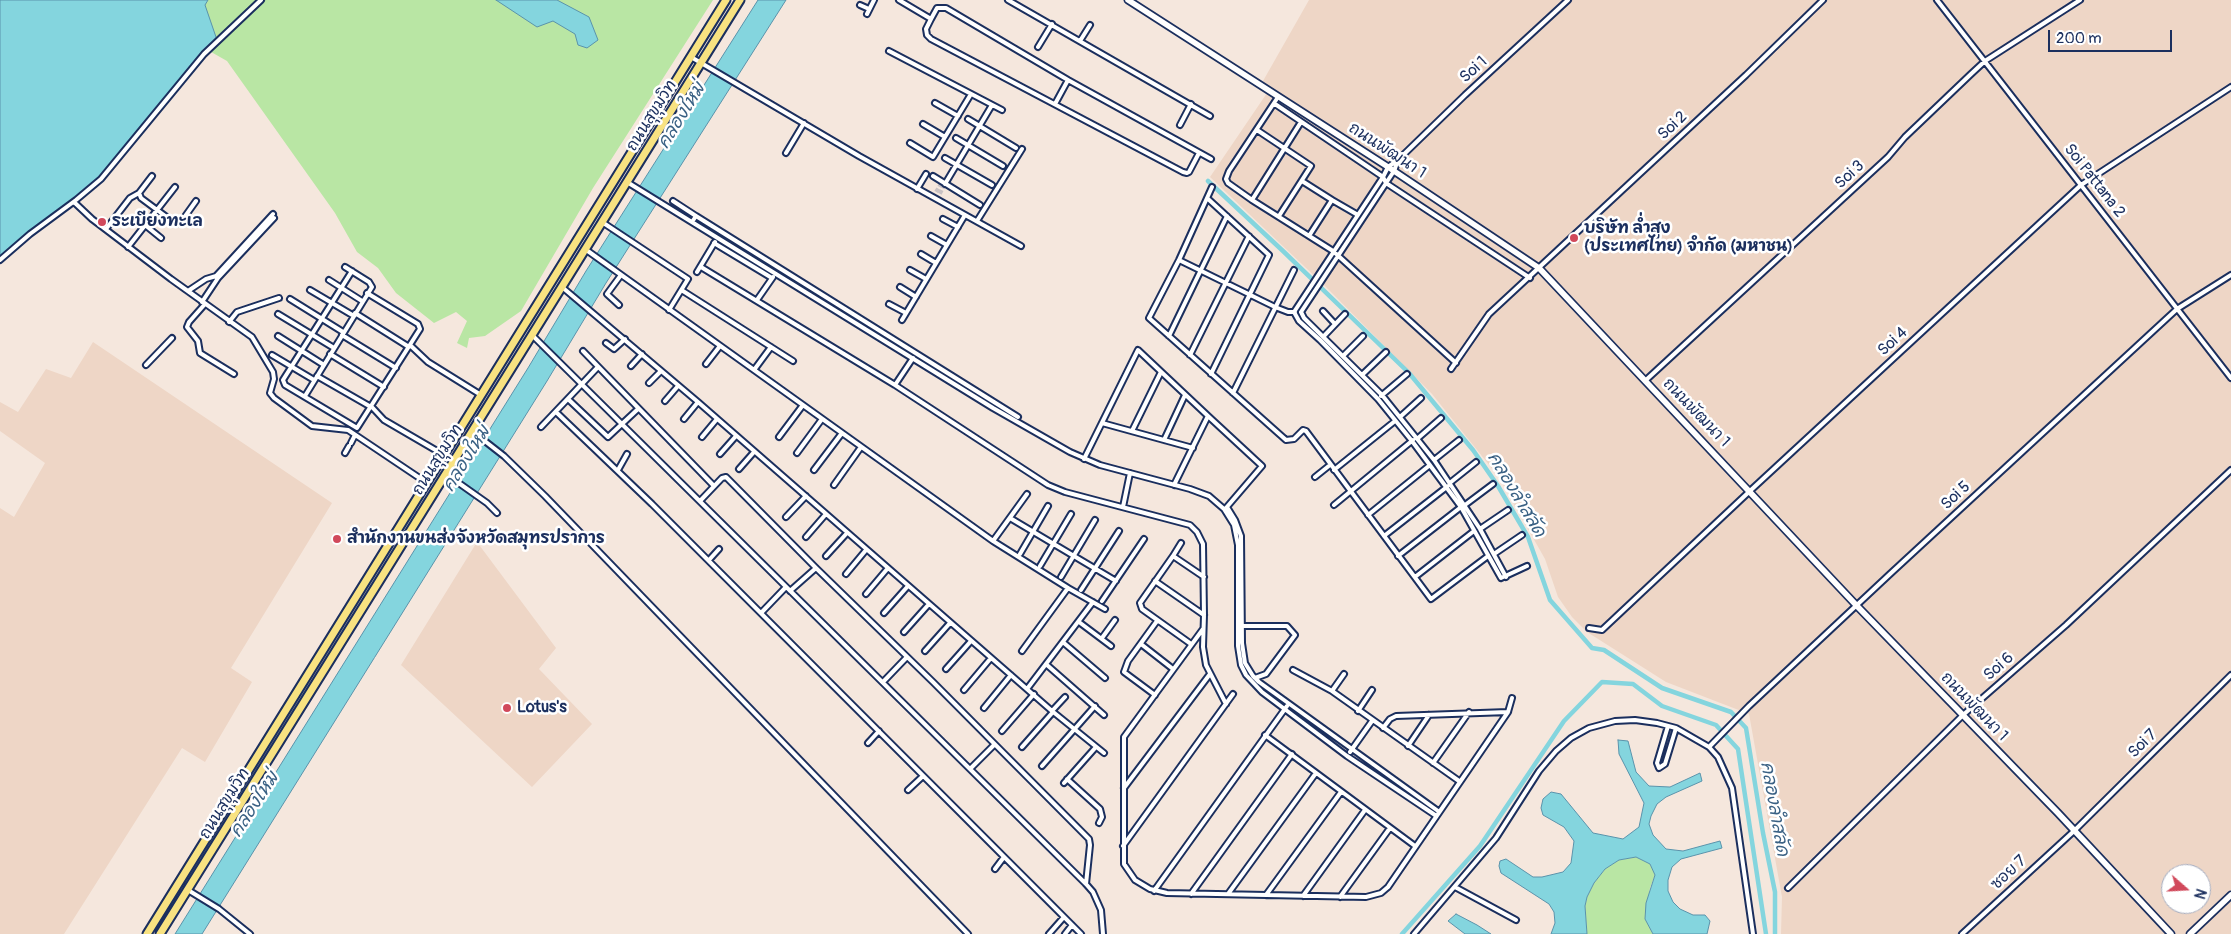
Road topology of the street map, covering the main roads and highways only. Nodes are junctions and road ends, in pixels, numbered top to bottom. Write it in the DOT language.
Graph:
graph roads {
  1 [pos="726,0"];
  2 [pos="740,0"];
  3 [pos="1128,0"];
  4 [pos="2231,895"];
  5 [pos="147,934"];
  6 [pos="160,934"];
  7 [pos="2170,934"];
  8 [pos="2190,934"];
  1 -- 5 [label="highway, ถนนสุขุมวิท"];
  2 -- 6 [label="highway, ถนนสุขุมวิท"];
  3 -- 7 [label="main road, ถนนพัฒนา 1"];
  4 -- 8 [label="main road"];
}
